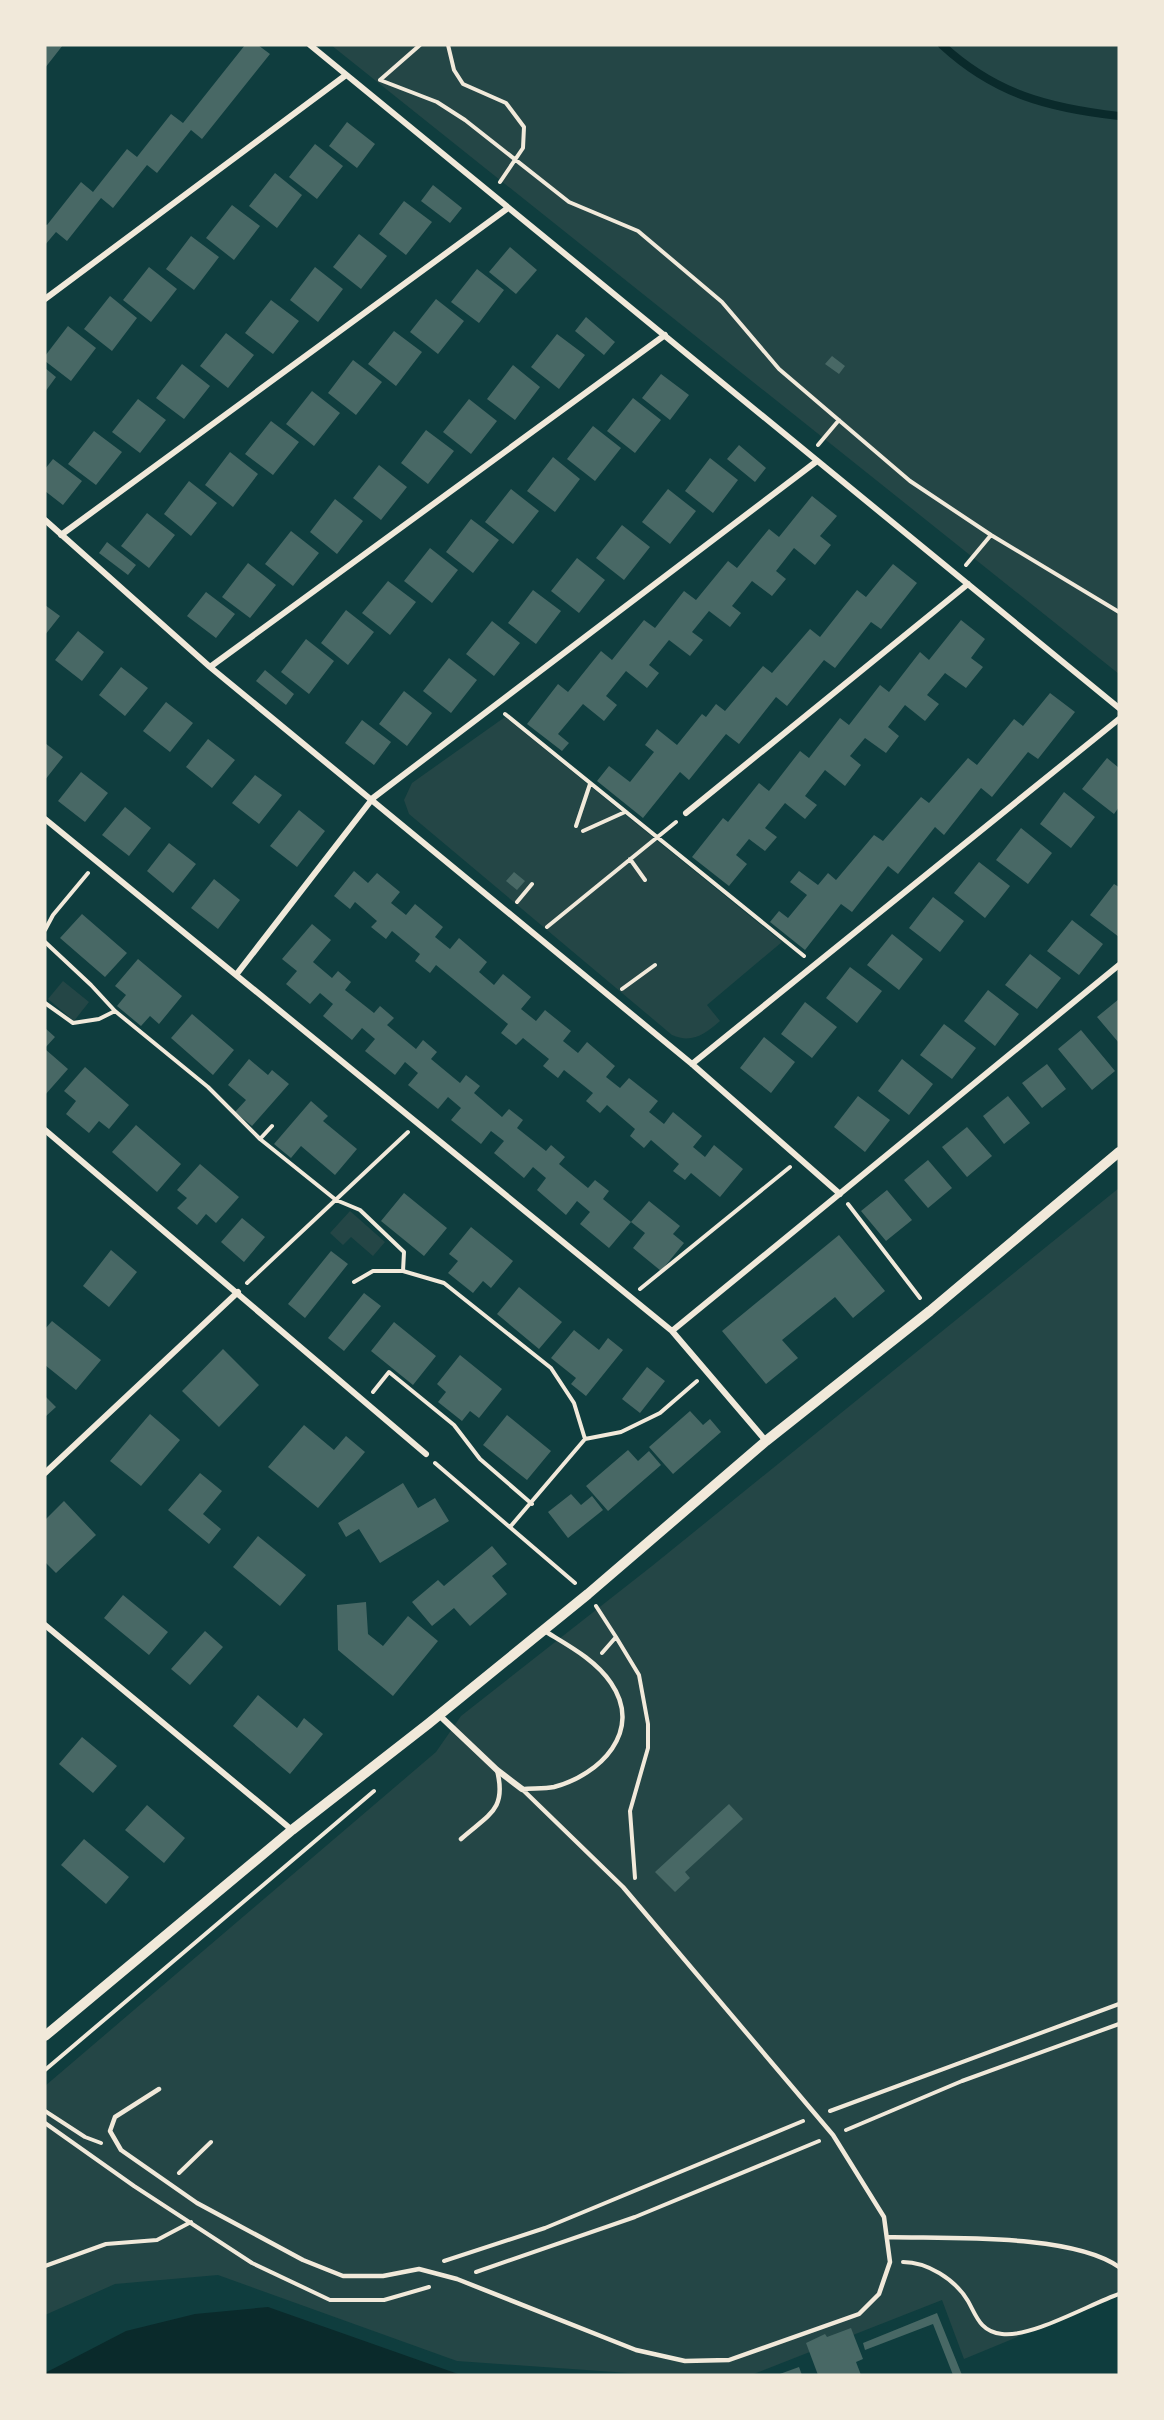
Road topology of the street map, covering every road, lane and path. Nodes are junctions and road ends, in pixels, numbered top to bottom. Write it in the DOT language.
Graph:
graph roads {
  1 [pos="310,45"];
  2 [pos="420,45"];
  3 [pos="448,45"];
  4 [pos="346,75"];
  5 [pos="380,80"];
  6 [pos="359,85"];
  7 [pos="515,159"];
  8 [pos="492,195"];
  9 [pos="508,208"];
  10 [pos="45,299"];
  11 [pos="664,334"];
  12 [pos="839,420"];
  13 [pos="809,455"];
  14 [pos="818,461"];
  15 [pos="45,520"];
  16 [pos="61,535"];
  17 [pos="991,535"];
  18 [pos="957,576"];
  19 [pos="968,584"];
  20 [pos="1119,612"];
  21 [pos="210,667"];
  22 [pos="495,706"];
  23 [pos="1119,708"];
  24 [pos="1119,718"];
  25 [pos="590,783"];
  26 [pos="372,798"];
  27 [pos="625,812"];
  28 [pos="686,813"];
  29 [pos="45,819"];
  30 [pos="576,826"];
  31 [pos="583,831"];
  32 [pos="657,837"];
  33 [pos="630,859"];
  34 [pos="98,862"];
  35 [pos="645,880"];
  36 [pos="532,884"];
  37 [pos="510,912"];
  38 [pos="45,930"];
  39 [pos="537,935"];
  40 [pos="45,942"];
  41 [pos="814,964"];
  42 [pos="655,965"];
  43 [pos="1119,965"];
  44 [pos="236,975"];
  45 [pos="611,996"];
  46 [pos="45,1003"];
  47 [pos="115,1011"];
  48 [pos="692,1064"];
  49 [pos="418,1123"];
  50 [pos="272,1126"];
  51 [pos="45,1130"];
  52 [pos="260,1139"];
  53 [pos="1119,1152"];
  54 [pos="800,1159"];
  55 [pos="840,1194"];
  56 [pos="336,1200"];
  57 [pos="403,1271"];
  58 [pos="354,1282"];
  59 [pos="238,1292"];
  60 [pos="631,1297"];
  61 [pos="930,1311"];
  62 [pos="672,1331"];
  63 [pos="707,1372"];
  64 [pos="365,1403"];
  65 [pos="585,1438"];
  66 [pos="766,1441"];
  67 [pos="426,1454"];
  68 [pos="45,1473"];
  69 [pos="532,1504"];
  70 [pos="510,1527"];
  71 [pos="588,1594"];
  72 [pos="45,1625"];
  73 [pos="543,1629"];
  74 [pos="616,1637"];
  75 [pos="602,1653"];
  76 [pos="439,1715"];
  77 [pos="497,1770"];
  78 [pos="382,1784"];
  79 [pos="522,1789"];
  80 [pos="292,1830"];
  81 [pos="461,1839"];
  82 [pos="637,1905"];
  83 [pos="1119,2004"];
  84 [pos="1119,2024"];
  85 [pos="45,2036"];
  86 [pos="45,2070"];
  87 [pos="159,2089"];
  88 [pos="45,2111"];
  89 [pos="816,2116"];
  90 [pos="45,2123"];
  91 [pos="833,2135"];
  92 [pos="211,2142"];
  93 [pos="122,2150"];
  94 [pos="177,2189"];
  95 [pos="169,2208"];
  96 [pos="886,2236"];
  97 [pos="890,2262"];
  98 [pos="45,2266"];
  99 [pos="1119,2267"];
  100 [pos="419,2269"];
  101 [pos="457,2279"];
  102 [pos="1119,2294"];
  1 -- 4 [label="street"];
  2 -- 5 [label="path"];
  3 -- 7 [label="path"];
  4 -- 6 [label="street"];
  4 -- 10 [label="street"];
  5 -- 6 [label="path"];
  5 -- 7 [label="path"];
  6 -- 8 [label="street"];
  7 -- 8 [label="path"];
  7 -- 12 [label="path"];
  8 -- 9 [label="street"];
  9 -- 11 [label="street"];
  9 -- 16 [label="street"];
  11 -- 13 [label="street"];
  11 -- 21 [label="street"];
  12 -- 13 [label="path"];
  12 -- 17 [label="path"];
  13 -- 14 [label="street"];
  14 -- 18 [label="street"];
  14 -- 22 [label="street"];
  15 -- 16 [label="street"];
  16 -- 21 [label="street"];
  17 -- 18 [label="path"];
  17 -- 20 [label="path"];
  18 -- 19 [label="street"];
  19 -- 23 [label="street"];
  19 -- 28 [label="street"];
  21 -- 26 [label="street"];
  22 -- 25 [label="path"];
  22 -- 26 [label="street"];
  24 -- 41 [label="street"];
  25 -- 27 [label="path"];
  25 -- 30 [label="path"];
  26 -- 37 [label="street"];
  26 -- 44 [label="street"];
  27 -- 31 [label="path"];
  27 -- 32 [label="path"];
  28 -- 32 [label="path"];
  29 -- 34 [label="street"];
  32 -- 33 [label="path"];
  32 -- 41 [label="path"];
  33 -- 35 [label="path"];
  33 -- 39 [label="path"];
  34 -- 38 [label="path"];
  34 -- 44 [label="street"];
  36 -- 37 [label="path"];
  37 -- 39 [label="street"];
  39 -- 45 [label="street"];
  40 -- 47 [label="path"];
  41 -- 48 [label="street"];
  42 -- 45 [label="path"];
  43 -- 55 [label="street"];
  44 -- 49 [label="street"];
  45 -- 48 [label="street"];
  46 -- 47 [label="path"];
  47 -- 52 [label="path"];
  48 -- 54 [label="street"];
  49 -- 56 [label="path"];
  49 -- 60 [label="street"];
  50 -- 52 [label="path"];
  51 -- 59 [label="street"];
  52 -- 56 [label="path"];
  53 -- 61 [label="street"];
  54 -- 55 [label="street"];
  54 -- 60 [label="path"];
  55 -- 61 [label="path"];
  55 -- 62 [label="street"];
  56 -- 57 [label="path"];
  56 -- 59 [label="path"];
  57 -- 58 [label="path"];
  57 -- 65 [label="path"];
  59 -- 64 [label="street"];
  59 -- 68 [label="street"];
  60 -- 62 [label="street"];
  61 -- 66 [label="street"];
  62 -- 63 [label="street"];
  63 -- 65 [label="path"];
  63 -- 66 [label="street"];
  64 -- 67 [label="street"];
  64 -- 69 [label="path"];
  65 -- 69 [label="path"];
  66 -- 71 [label="street"];
  67 -- 70 [label="path"];
  69 -- 70 [label="path"];
  70 -- 71 [label="path"];
  71 -- 73 [label="street"];
  71 -- 74 [label="path"];
  72 -- 80 [label="street"];
  73 -- 76 [label="street"];
  73 -- 79 [label="lane"];
  74 -- 75 [label="path"];
  74 -- 82 [label="path"];
  76 -- 77 [label="street"];
  76 -- 80 [label="street"];
  77 -- 79 [label="street"];
  77 -- 81 [label="lane"];
  78 -- 86 [label="path"];
  79 -- 82 [label="lane"];
  80 -- 85 [label="street"];
  82 -- 89 [label="lane"];
  83 -- 89 [label="path"];
  84 -- 91 [label="path"];
  87 -- 93 [label="lane"];
  88 -- 93 [label="path"];
  89 -- 91 [label="lane"];
  89 -- 100 [label="path"];
  90 -- 95 [label="path"];
  91 -- 96 [label="lane"];
  91 -- 101 [label="path"];
  92 -- 94 [label="path"];
  93 -- 94 [label="lane"];
  94 -- 95 [label="path"];
  94 -- 100 [label="lane"];
  95 -- 98 [label="path"];
  96 -- 97 [label="lane"];
  96 -- 99 [label="lane"];
  97 -- 101 [label="lane"];
  97 -- 102 [label="path"];
  100 -- 101 [label="lane"];
}
